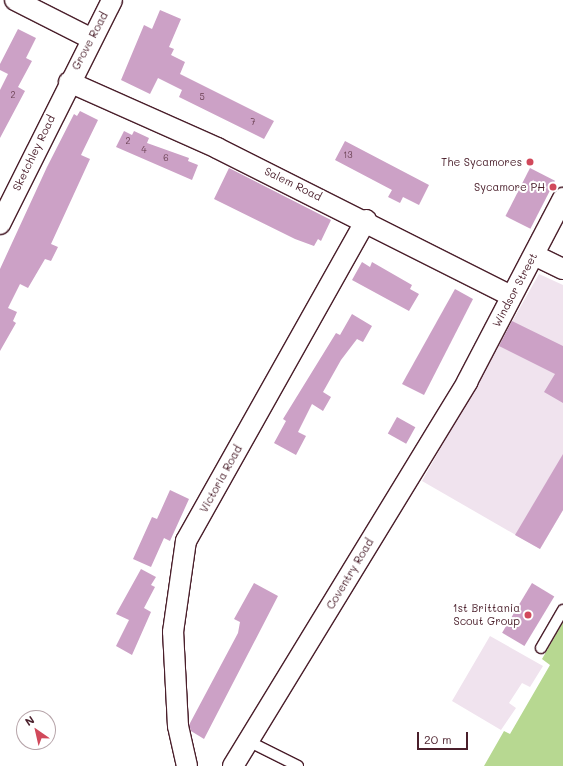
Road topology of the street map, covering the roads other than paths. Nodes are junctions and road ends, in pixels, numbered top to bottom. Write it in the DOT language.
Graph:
graph roads {
  1 [pos="15,0"];
  2 [pos="112,0"];
  3 [pos="90,38"];
  4 [pos="69,82"];
  5 [pos="563,198"];
  6 [pos="366,220"];
  7 [pos="0,224"];
  8 [pos="534,255"];
  9 [pos="563,269"];
  10 [pos="512,296"];
  11 [pos="468,382"];
  12 [pos="563,610"];
  13 [pos="541,648"];
  14 [pos="248,741"];
  15 [pos="187,766"];
  16 [pos="233,766"];
  17 [pos="298,766"];
  1 -- 3 [label="street"];
  2 -- 3 [label="street, Grove Road"];
  3 -- 4 [label="street, Grove Road"];
  4 -- 6 [label="street, Salem Road"];
  4 -- 7 [label="street, Sketchley Road"];
  5 -- 8 [label="street, Windsor Street"];
  6 -- 10 [label="street, Salem Road"];
  6 -- 15 [label="street, Victoria Road"];
  8 -- 9 [label="street"];
  8 -- 10 [label="street, Windsor Street"];
  10 -- 11 [label="street, Windsor Street"];
  11 -- 14 [label="street, Coventry Road"];
  12 -- 13 [label="lane"];
  14 -- 16 [label="street, Coventry Road"];
  14 -- 17 [label="lane"];
}
